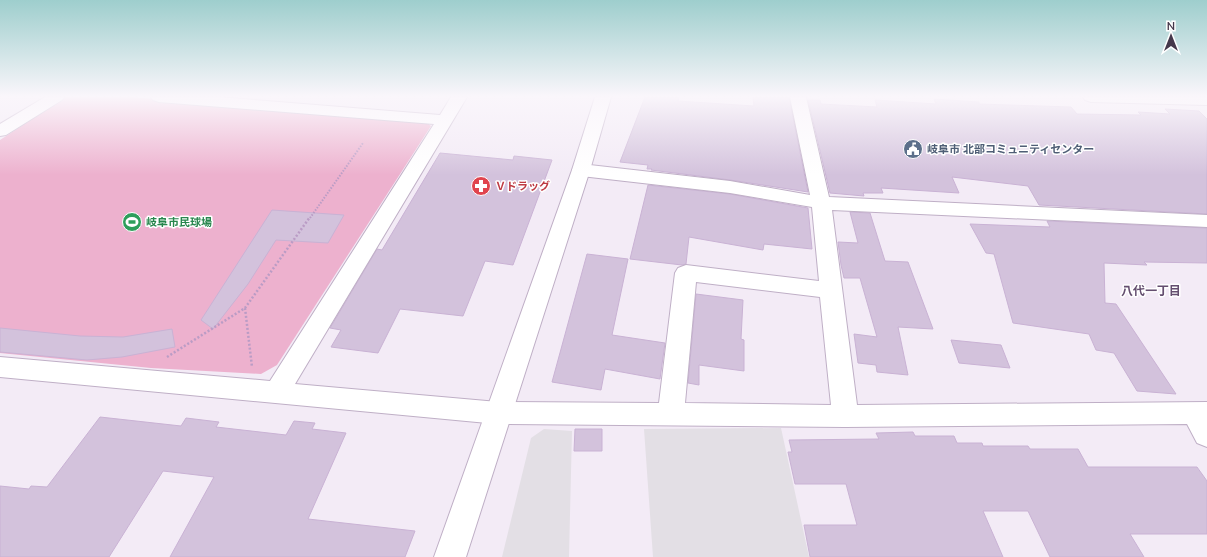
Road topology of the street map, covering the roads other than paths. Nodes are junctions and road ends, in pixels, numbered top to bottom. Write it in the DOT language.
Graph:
graph roads {
  1 [pos="14,123"];
  2 [pos="443,123"];
  3 [pos="595,123"];
  4 [pos="804,123"];
  5 [pos="0,132"];
  6 [pos="581,170"];
  7 [pos="821,203"];
  8 [pos="1207,221"];
  9 [pos="831,290"];
  10 [pos="0,367"];
  11 [pos="266,392"];
  12 [pos="498,413"];
  13 [pos="670,415"];
  14 [pos="845,416"];
  15 [pos="1203,420"];
  16 [pos="450,557"];
  1 -- 5 [label="street"];
  2 -- 11 [label="street"];
  3 -- 6 [label="street"];
  4 -- 7 [label="street"];
  6 -- 7 [label="street"];
  6 -- 12 [label="street"];
  7 -- 8 [label="street"];
  7 -- 9 [label="street"];
  9 -- 13 [label="street"];
  9 -- 14 [label="street"];
  10 -- 11 [label="street"];
  11 -- 12 [label="street"];
  12 -- 13 [label="street"];
  12 -- 16 [label="street"];
  13 -- 14 [label="street"];
  14 -- 15 [label="street"];
}
